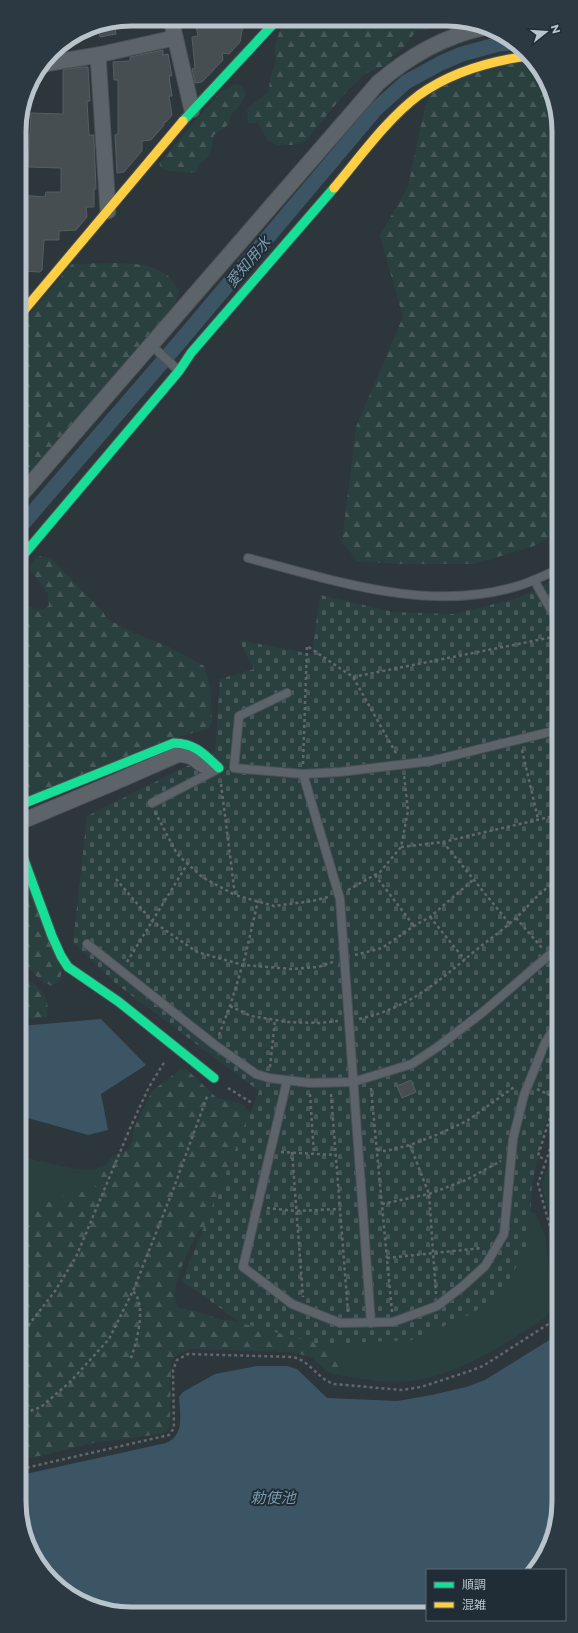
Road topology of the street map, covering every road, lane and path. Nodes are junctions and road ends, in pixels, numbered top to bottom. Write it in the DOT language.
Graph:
graph roads {
  1 [pos="172,26"];
  2 [pos="271,26"];
  3 [pos="474,30"];
  4 [pos="174,38"];
  5 [pos="98,55"];
  6 [pos="521,57"];
  7 [pos="52,63"];
  8 [pos="192,110"];
  9 [pos="108,211"];
  10 [pos="26,307"];
  11 [pos="153,347"];
  12 [pos="180,371"];
  13 [pos="26,489"];
  14 [pos="26,552"];
  15 [pos="248,558"];
  16 [pos="552,572"];
  17 [pos="534,580"];
  18 [pos="552,612"];
  19 [pos="552,637"];
  20 [pos="353,677"];
  21 [pos="287,693"];
  22 [pos="552,731"];
  23 [pos="519,739"];
  24 [pos="403,764"];
  25 [pos="219,768"];
  26 [pos="234,768"];
  27 [pos="303,774"];
  28 [pos="26,804"];
  29 [pos="152,804"];
  30 [pos="552,816"];
  31 [pos="538,819"];
  32 [pos="26,820"];
  33 [pos="443,842"];
  34 [pos="401,847"];
  35 [pos="188,864"];
  36 [pos="26,866"];
  37 [pos="375,875"];
  38 [pos="116,879"];
  39 [pos="473,880"];
  40 [pos="552,884"];
  41 [pos="338,894"];
  42 [pos="236,895"];
  43 [pos="258,901"];
  44 [pos="430,917"];
  45 [pos="516,918"];
  46 [pos="152,921"];
  47 [pos="509,923"];
  48 [pos="414,926"];
  49 [pos="87,944"];
  50 [pos="552,954"];
  51 [pos="548,956"];
  52 [pos="344,958"];
  53 [pos="465,960"];
  54 [pos="243,965"];
  55 [pos="121,971"];
  56 [pos="230,1006"];
  57 [pos="275,1020"];
  58 [pos="350,1020"];
  59 [pos="552,1032"];
  60 [pos="215,1045"];
  61 [pos="174,1047"];
  62 [pos="370,1077"];
  63 [pos="214,1078"];
  64 [pos="269,1078"];
  65 [pos="287,1081"];
  66 [pos="528,1081"];
  67 [pos="353,1082"];
  68 [pos="310,1083"];
  69 [pos="330,1083"];
  70 [pos="552,1096"];
  71 [pos="252,1103"];
  72 [pos="552,1111"];
  73 [pos="552,1143"];
  74 [pos="410,1145"];
  75 [pos="377,1150"];
  76 [pos="271,1151"];
  77 [pos="292,1152"];
  78 [pos="314,1154"];
  79 [pos="336,1155"];
  80 [pos="512,1155"];
  81 [pos="546,1160"];
  82 [pos="429,1194"];
  83 [pos="382,1204"];
  84 [pos="258,1207"];
  85 [pos="340,1209"];
  86 [pos="296,1211"];
  87 [pos="552,1234"];
  88 [pos="497,1246"];
  89 [pos="433,1253"];
  90 [pos="387,1258"];
  91 [pos="133,1291"];
  92 [pos="436,1306"];
  93 [pos="304,1309"];
  94 [pos="552,1321"];
  95 [pos="393,1322"];
  96 [pos="349,1323"];
  97 [pos="371,1323"];
  98 [pos="26,1328"];
  99 [pos="131,1358"];
  100 [pos="26,1408"];
  101 [pos="26,1468"];
  1 -- 4 [label="street"];
  2 -- 8 [label="street"];
  3 -- 11 [label="street"];
  4 -- 5 [label="street"];
  4 -- 8 [label="street"];
  5 -- 7 [label="street"];
  5 -- 9 [label="street"];
  6 -- 12 [label="street"];
  8 -- 9 [label="street"];
  9 -- 10 [label="street"];
  11 -- 12 [label="lane"];
  11 -- 13 [label="street"];
  12 -- 14 [label="street"];
  15 -- 17 [label="lane"];
  16 -- 17 [label="lane"];
  17 -- 18 [label="lane"];
  19 -- 20 [label="path"];
  20 -- 24 [label="path"];
  20 -- 27 [label="path"];
  21 -- 26 [label="lane"];
  22 -- 23 [label="lane"];
  23 -- 24 [label="lane"];
  23 -- 31 [label="path"];
  24 -- 27 [label="lane"];
  24 -- 34 [label="path"];
  25 -- 26 [label="lane"];
  25 -- 28 [label="street"];
  25 -- 29 [label="lane"];
  25 -- 32 [label="street"];
  25 -- 42 [label="path"];
  26 -- 27 [label="lane"];
  27 -- 41 [label="lane"];
  29 -- 35 [label="path"];
  30 -- 31 [label="path"];
  31 -- 33 [label="path"];
  33 -- 34 [label="path"];
  33 -- 39 [label="path"];
  34 -- 37 [label="path"];
  35 -- 42 [label="path"];
  35 -- 46 [label="path"];
  36 -- 61 [label="street"];
  37 -- 41 [label="path"];
  37 -- 48 [label="path"];
  38 -- 46 [label="path"];
  39 -- 44 [label="path"];
  39 -- 47 [label="path"];
  40 -- 45 [label="path"];
  41 -- 43 [label="path"];
  41 -- 52 [label="lane"];
  42 -- 43 [label="path"];
  43 -- 54 [label="path"];
  44 -- 48 [label="path"];
  44 -- 53 [label="path"];
  45 -- 47 [label="path"];
  45 -- 51 [label="path"];
  46 -- 54 [label="path"];
  46 -- 55 [label="path"];
  47 -- 53 [label="path"];
  48 -- 52 [label="path"];
  49 -- 55 [label="lane"];
  50 -- 51 [label="lane"];
  51 -- 62 [label="lane"];
  52 -- 54 [label="path"];
  52 -- 58 [label="lane"];
  53 -- 58 [label="path"];
  54 -- 56 [label="path"];
  55 -- 60 [label="lane"];
  56 -- 57 [label="path"];
  56 -- 60 [label="path"];
  57 -- 58 [label="path"];
  57 -- 64 [label="path"];
  58 -- 67 [label="lane"];
  59 -- 66 [label="lane"];
  60 -- 64 [label="lane"];
  61 -- 63 [label="street"];
  61 -- 98 [label="path"];
  62 -- 67 [label="lane"];
  62 -- 75 [label="path"];
  63 -- 71 [label="path"];
  63 -- 91 [label="path"];
  64 -- 65 [label="lane"];
  65 -- 68 [label="lane"];
  65 -- 76 [label="lane"];
  66 -- 70 [label="path"];
  66 -- 74 [label="path"];
  66 -- 80 [label="lane"];
  67 -- 69 [label="lane"];
  67 -- 97 [label="lane"];
  68 -- 69 [label="lane"];
  68 -- 78 [label="path"];
  69 -- 79 [label="path"];
  72 -- 81 [label="path"];
  73 -- 81 [label="path"];
  74 -- 75 [label="path"];
  74 -- 82 [label="path"];
  75 -- 83 [label="path"];
  76 -- 77 [label="path"];
  76 -- 84 [label="lane"];
  77 -- 78 [label="path"];
  77 -- 86 [label="path"];
  78 -- 79 [label="path"];
  79 -- 85 [label="path"];
  80 -- 82 [label="path"];
  80 -- 88 [label="lane"];
  81 -- 87 [label="path"];
  82 -- 83 [label="path"];
  82 -- 89 [label="path"];
  83 -- 90 [label="path"];
  84 -- 86 [label="path"];
  84 -- 93 [label="lane"];
  85 -- 86 [label="path"];
  85 -- 96 [label="path"];
  86 -- 93 [label="path"];
  88 -- 89 [label="path"];
  88 -- 92 [label="lane"];
  89 -- 90 [label="path"];
  89 -- 92 [label="path"];
  90 -- 95 [label="path"];
  91 -- 99 [label="path"];
  91 -- 100 [label="path"];
  92 -- 95 [label="lane"];
  93 -- 96 [label="lane"];
  94 -- 101 [label="path"];
  95 -- 97 [label="lane"];
  96 -- 97 [label="lane"];
}
